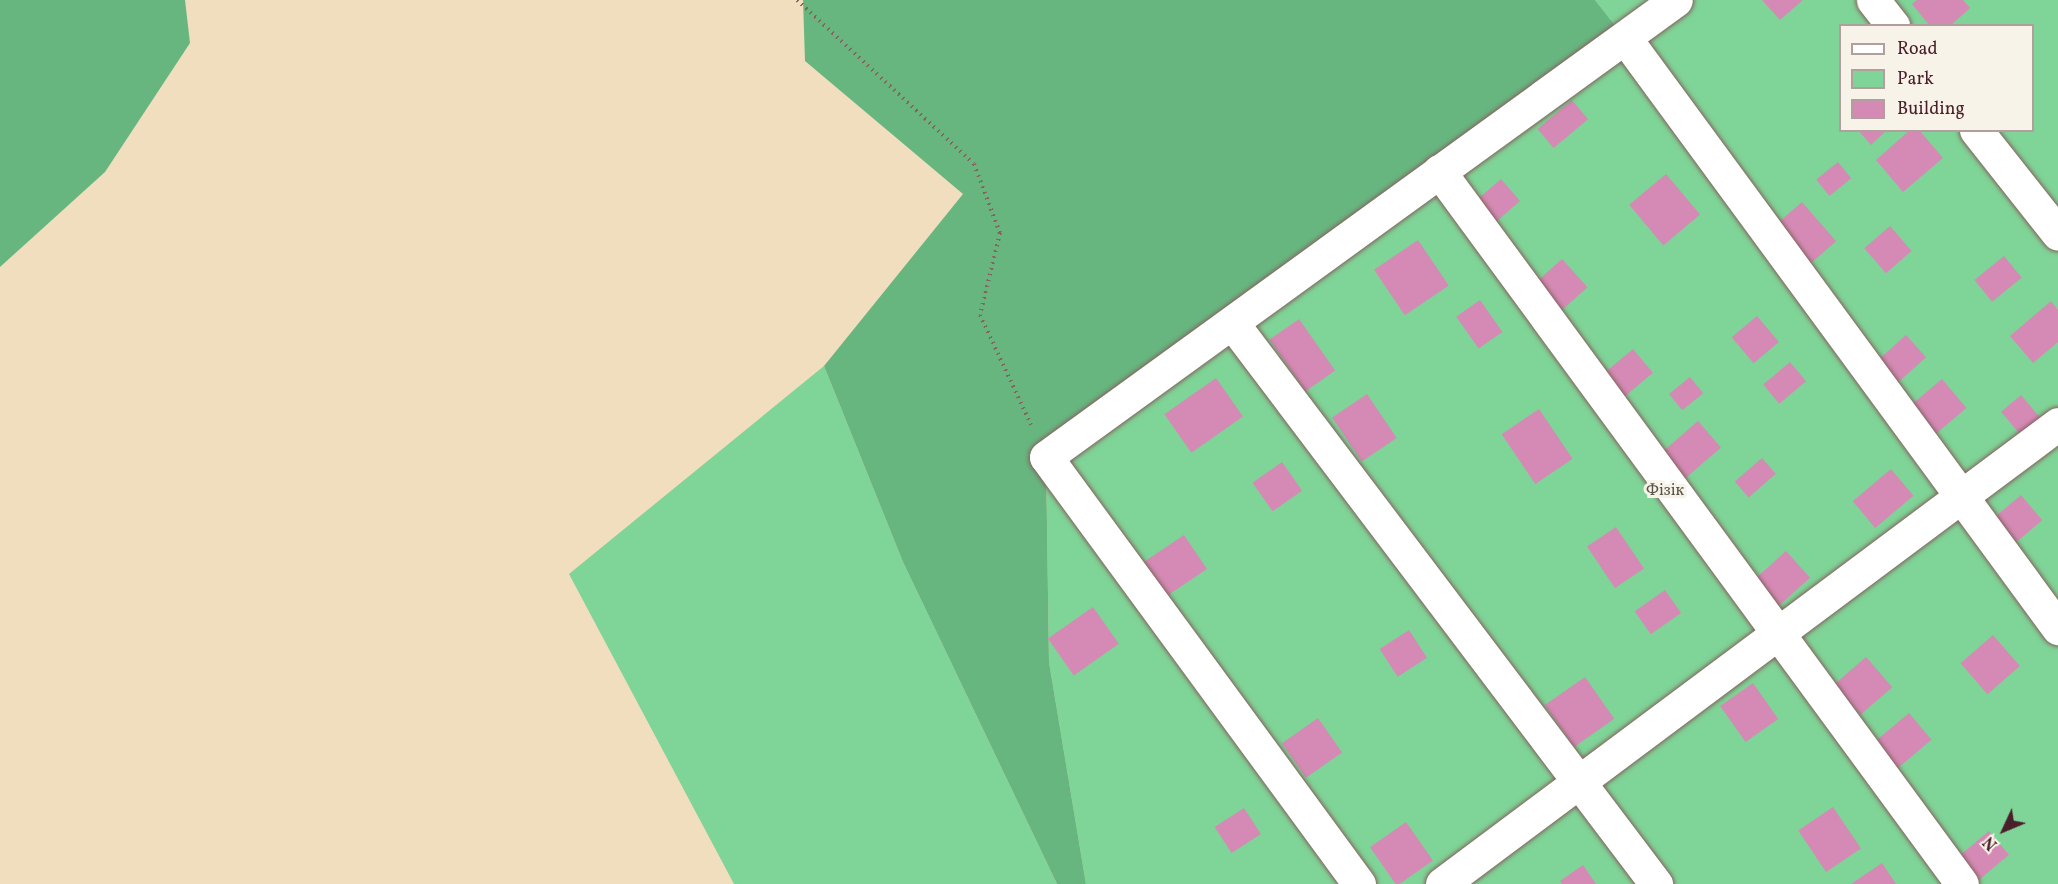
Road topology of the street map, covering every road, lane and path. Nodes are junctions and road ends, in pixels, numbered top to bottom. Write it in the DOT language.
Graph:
graph roads {
  1 [pos="797,0"];
  2 [pos="1676,0"];
  3 [pos="1873,0"];
  4 [pos="1891,24"];
  5 [pos="1625,38"];
  6 [pos="1978,132"];
  7 [pos="1439,171"];
  8 [pos="2058,234"];
  9 [pos="1233,324"];
  10 [pos="2058,424"];
  11 [pos="1046,457"];
  12 [pos="1960,495"];
  13 [pos="2058,628"];
  14 [pos="1775,633"];
  15 [pos="1581,781"];
  16 [pos="1359,884"];
  17 [pos="1442,884"];
  18 [pos="1656,884"];
  19 [pos="1962,884"];
  1 -- 11 [label="path"];
  2 -- 5 [label="lane"];
  3 -- 4 [label="lane"];
  5 -- 7 [label="lane"];
  5 -- 12 [label="lane"];
  6 -- 8 [label="lane"];
  7 -- 9 [label="lane"];
  7 -- 14 [label="lane"];
  9 -- 11 [label="lane"];
  9 -- 15 [label="lane"];
  10 -- 12 [label="lane"];
  11 -- 16 [label="lane"];
  12 -- 13 [label="lane"];
  12 -- 14 [label="lane"];
  14 -- 15 [label="lane"];
  14 -- 19 [label="lane"];
  15 -- 17 [label="lane"];
  15 -- 18 [label="lane"];
}
